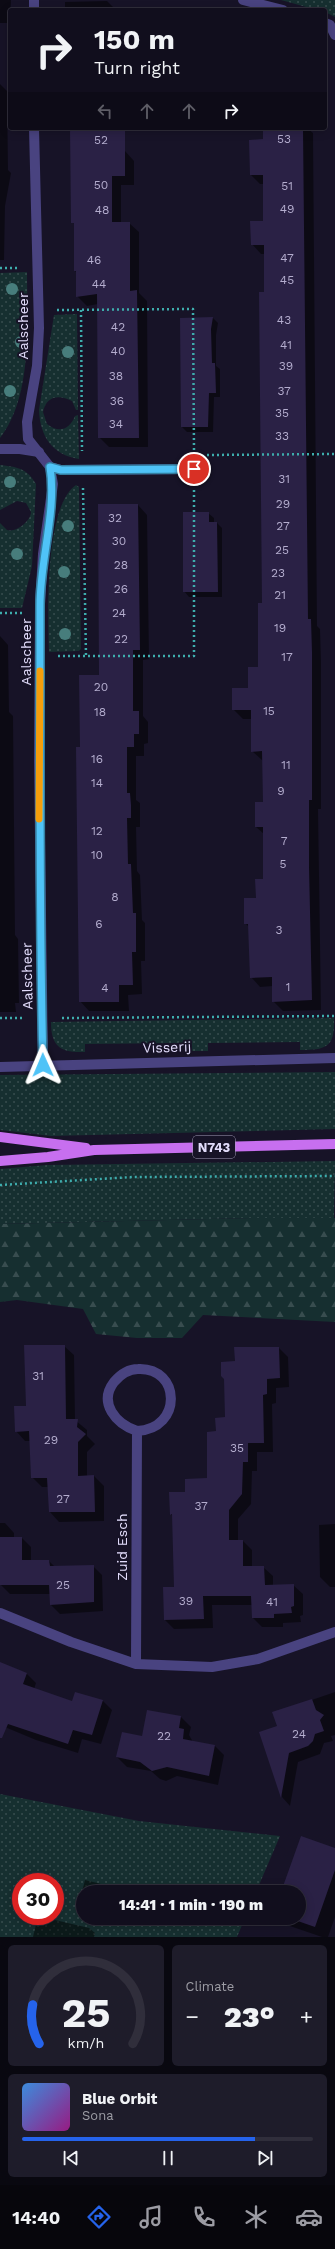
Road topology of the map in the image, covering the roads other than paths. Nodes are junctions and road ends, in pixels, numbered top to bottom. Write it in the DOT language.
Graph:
graph roads {
  1 [pos="243,0"];
  2 [pos="275,8"];
  3 [pos="327,24"];
  4 [pos="335,35"];
  5 [pos="34,130"];
  6 [pos="0,449"];
  7 [pos="39,452"];
  8 [pos="50,467"];
  9 [pos="194,469"];
  10 [pos="335,1058"];
  11 [pos="43,1065"];
  12 [pos="0,1067"];
  13 [pos="0,1136"];
  14 [pos="335,1144"];
  15 [pos="94,1150"];
  16 [pos="0,1161"];
  17 [pos="137,1431"];
  18 [pos="0,1614"];
  19 [pos="335,1632"];
  20 [pos="136,1664"];
  1 -- 2 [label="street"];
  3 -- 4 [label="street"];
  5 -- 7 [label="street, Aalscheer"];
  6 -- 7 [label="street"];
  7 -- 8 [label="street, Aalscheer"];
  8 -- 9 [label="street"];
  8 -- 11 [label="street, Aalscheer"];
  10 -- 11 [label="street, Visserij"];
  11 -- 12 [label="street, Visserij"];
  13 -- 15 [label="main road, N743"];
  14 -- 15 [label="main road, N743"];
  15 -- 16 [label="main road, N743"];
  17 -- 17 [label="street"];
  17 -- 20 [label="street, Zuid Esch"];
  18 -- 20 [label="street"];
  19 -- 20 [label="street"];
}
